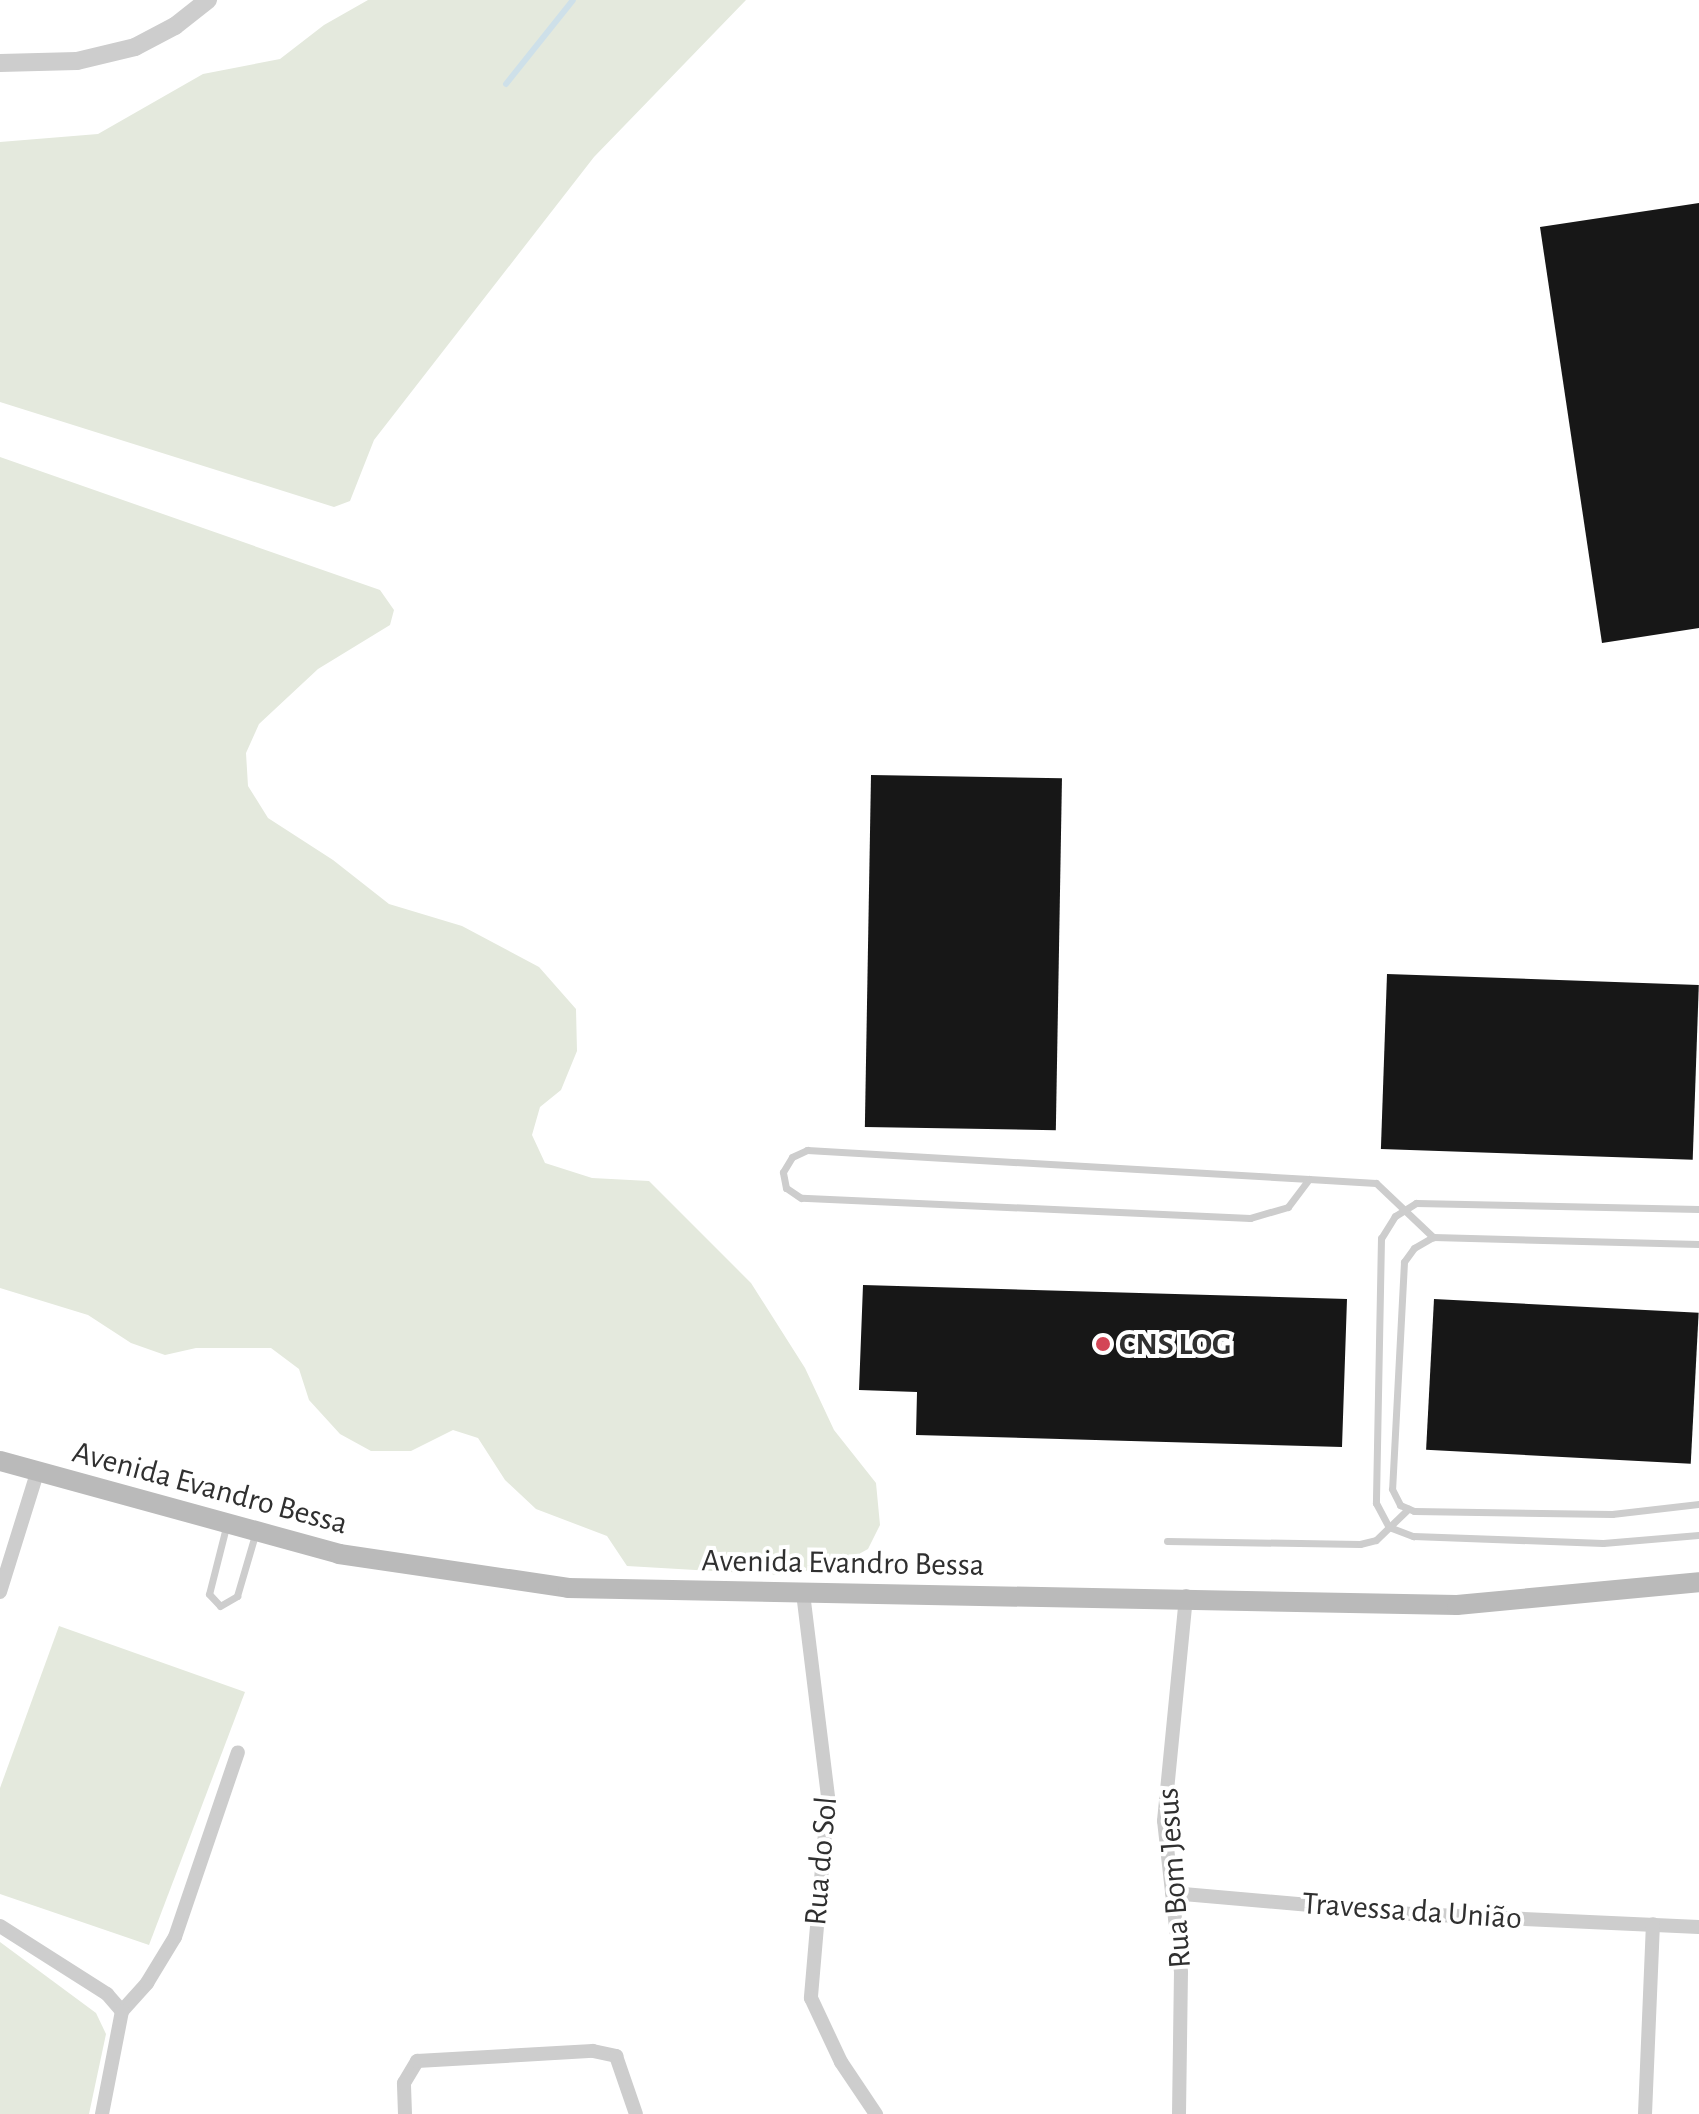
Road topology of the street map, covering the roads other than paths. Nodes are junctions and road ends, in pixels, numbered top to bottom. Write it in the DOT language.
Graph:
graph roads {
  1 [pos="208,0"];
  2 [pos="0,63"];
  3 [pos="1309,1179"];
  4 [pos="1405,1208"];
  5 [pos="1699,1209"];
  6 [pos="1433,1237"];
  7 [pos="1699,1244"];
  8 [pos="0,1461"];
  9 [pos="37,1473"];
  10 [pos="1699,1504"];
  11 [pos="1408,1509"];
  12 [pos="226,1527"];
  13 [pos="1389,1527"];
  14 [pos="255,1535"];
  15 [pos="1699,1535"];
  16 [pos="1167,1541"];
  17 [pos="1699,1582"];
  18 [pos="0,1592"];
  19 [pos="803,1593"];
  20 [pos="1186,1596"];
  21 [pos="238,1752"];
  22 [pos="1172,1893"];
  23 [pos="1653,1924"];
  24 [pos="0,1926"];
  25 [pos="1699,1927"];
  26 [pos="122,2011"];
  27 [pos="102,2114"];
  28 [pos="405,2114"];
  29 [pos="636,2114"];
  30 [pos="876,2114"];
  31 [pos="1179,2114"];
  32 [pos="1645,2114"];
  1 -- 2 [label="street"];
  3 -- 3 [label="lane"];
  3 -- 4 [label="lane"];
  4 -- 5 [label="lane"];
  4 -- 6 [label="lane"];
  4 -- 13 [label="lane"];
  6 -- 7 [label="lane"];
  6 -- 11 [label="lane"];
  8 -- 9 [label="main road, Avenida Evandro Bessa"];
  9 -- 12 [label="main road, Avenida Evandro Bessa"];
  9 -- 18 [label="street"];
  10 -- 11 [label="lane"];
  11 -- 13 [label="lane"];
  12 -- 14 [label="main road, Avenida Evandro Bessa"];
  12 -- 14 [label="lane"];
  13 -- 15 [label="lane"];
  13 -- 16 [label="lane"];
  14 -- 19 [label="main road, Avenida Evandro Bessa"];
  17 -- 20 [label="main road, Avenida Evandro Bessa"];
  19 -- 20 [label="main road, Avenida Evandro Bessa"];
  19 -- 30 [label="street, Rua do Sol"];
  20 -- 22 [label="street, Rua Bom Jesus"];
  21 -- 26 [label="street"];
  22 -- 23 [label="street, Travessa da União"];
  22 -- 31 [label="street, Rua Bom Jesus"];
  23 -- 25 [label="street, Travessa da União"];
  23 -- 32 [label="street"];
  24 -- 26 [label="street"];
  26 -- 27 [label="street"];
  28 -- 29 [label="street"];
}
